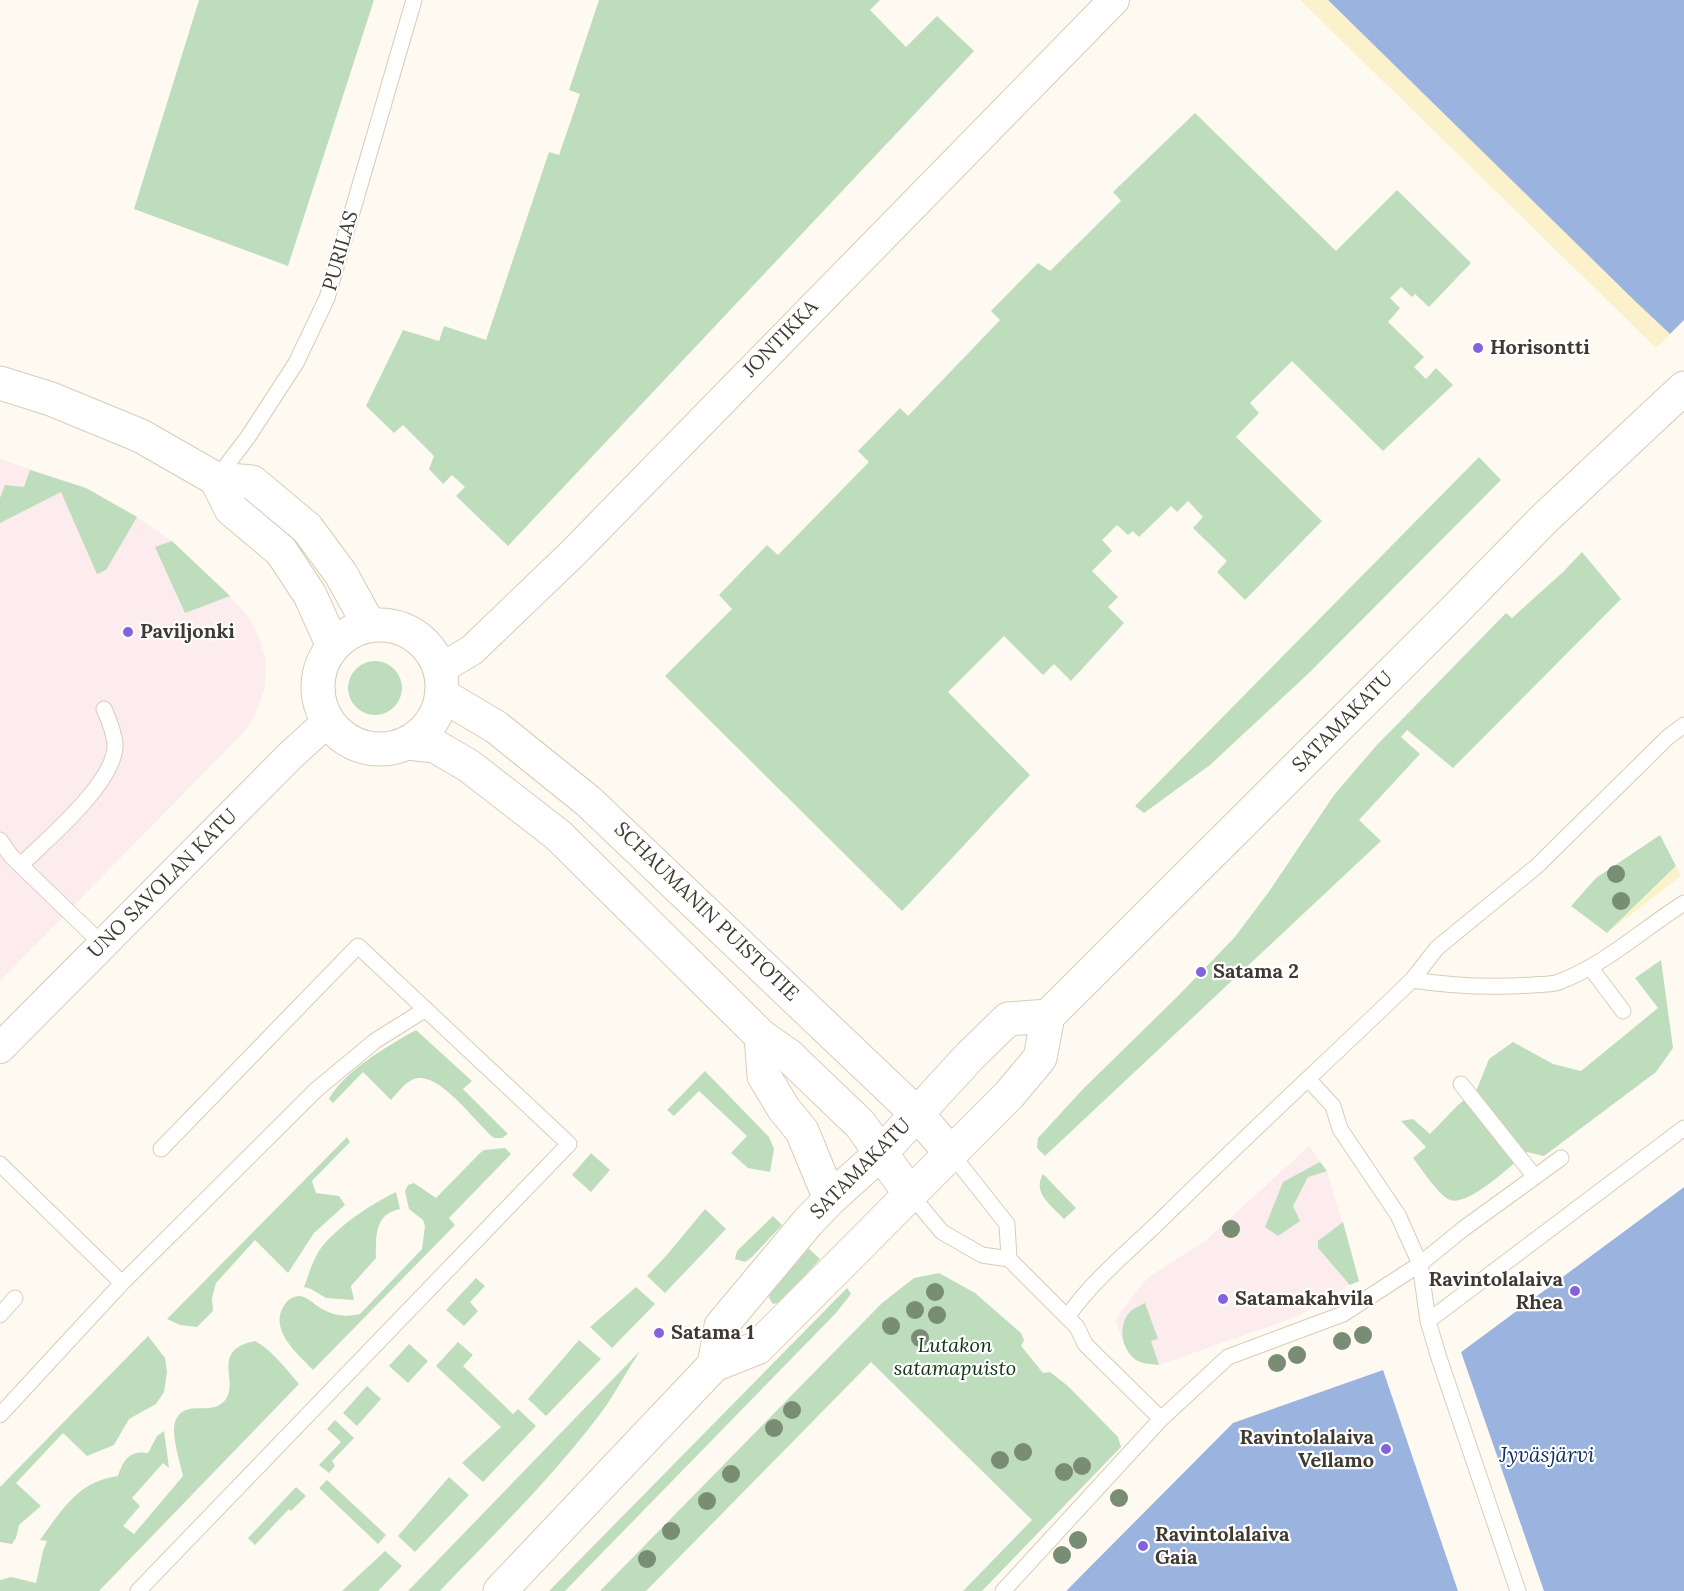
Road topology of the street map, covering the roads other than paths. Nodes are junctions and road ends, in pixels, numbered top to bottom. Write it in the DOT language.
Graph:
graph roads {
  1 [pos="414,0"];
  2 [pos="1113,0"];
  3 [pos="0,383"];
  4 [pos="1684,388"];
  5 [pos="216,479"];
  6 [pos="369,625"];
  7 [pos="333,646"];
  8 [pos="441,682"];
  9 [pos="104,709"];
  10 [pos="328,722"];
  11 [pos="1684,725"];
  12 [pos="408,743"];
  13 [pos="0,840"];
  14 [pos="21,865"];
  15 [pos="1684,903"];
  16 [pos="103,945"];
  17 [pos="1590,967"];
  18 [pos="1412,980"];
  19 [pos="426,1009"];
  20 [pos="1623,1011"];
  21 [pos="1048,1016"];
  22 [pos="761,1036"];
  23 [pos="0,1047"];
  24 [pos="1308,1079"];
  25 [pos="1461,1084"];
  26 [pos="917,1114"];
  27 [pos="1684,1128"];
  28 [pos="161,1149"];
  29 [pos="950,1152"];
  30 [pos="880,1154"];
  31 [pos="1561,1158"];
  32 [pos="0,1164"];
  33 [pos="1535,1177"];
  34 [pos="911,1195"];
  35 [pos="830,1199"];
  36 [pos="1009,1259"];
  37 [pos="1420,1264"];
  38 [pos="122,1283"];
  39 [pos="15,1298"];
  40 [pos="0,1315"];
  41 [pos="1067,1317"];
  42 [pos="1428,1321"];
  43 [pos="714,1365"];
  44 [pos="0,1415"];
  45 [pos="1161,1419"];
  46 [pos="138,1591"];
  47 [pos="500,1591"];
  48 [pos="1003,1591"];
  49 [pos="1518,1591"];
  1 -- 5 [label="lane, PURILAS"];
  2 -- 8 [label="street, JONTIKKA"];
  3 -- 5 [label="street"];
  4 -- 21 [label="street, SATAMAKATU"];
  5 -- 6 [label="street"];
  5 -- 7 [label="street"];
  6 -- 7 [label="street"];
  6 -- 8 [label="street"];
  7 -- 10 [label="street"];
  8 -- 12 [label="street"];
  8 -- 26 [label="street, SCHAUMANIN PUISTOTIE"];
  9 -- 14 [label="lane"];
  10 -- 12 [label="street"];
  10 -- 16 [label="street, UNO SAVOLAN KATU"];
  11 -- 18 [label="lane"];
  12 -- 22 [label="street"];
  13 -- 14 [label="lane"];
  14 -- 16 [label="lane"];
  15 -- 17 [label="lane"];
  16 -- 23 [label="street, UNO SAVOLAN KATU"];
  17 -- 18 [label="lane"];
  17 -- 20 [label="lane"];
  18 -- 24 [label="lane"];
  19 -- 28 [label="lane"];
  19 -- 38 [label="lane"];
  19 -- 46 [label="lane"];
  21 -- 26 [label="street, SATAMAKATU"];
  21 -- 29 [label="street"];
  22 -- 30 [label="street"];
  22 -- 35 [label="street"];
  24 -- 37 [label="lane"];
  24 -- 41 [label="lane"];
  25 -- 33 [label="lane"];
  26 -- 29 [label="street, SCHAUMANIN PUISTOTIE"];
  26 -- 30 [label="street, SATAMAKATU"];
  27 -- 42 [label="lane"];
  29 -- 34 [label="street"];
  29 -- 36 [label="lane"];
  30 -- 34 [label="street"];
  30 -- 35 [label="street, SATAMAKATU"];
  31 -- 33 [label="lane"];
  32 -- 38 [label="lane"];
  33 -- 37 [label="lane"];
  34 -- 36 [label="lane"];
  34 -- 43 [label="street"];
  35 -- 43 [label="street, SATAMAKATU"];
  36 -- 41 [label="lane"];
  37 -- 42 [label="lane"];
  37 -- 45 [label="lane"];
  38 -- 44 [label="lane"];
  39 -- 40 [label="lane"];
  41 -- 45 [label="lane"];
  42 -- 49 [label="lane"];
  43 -- 47 [label="street"];
  45 -- 48 [label="lane"];
}
